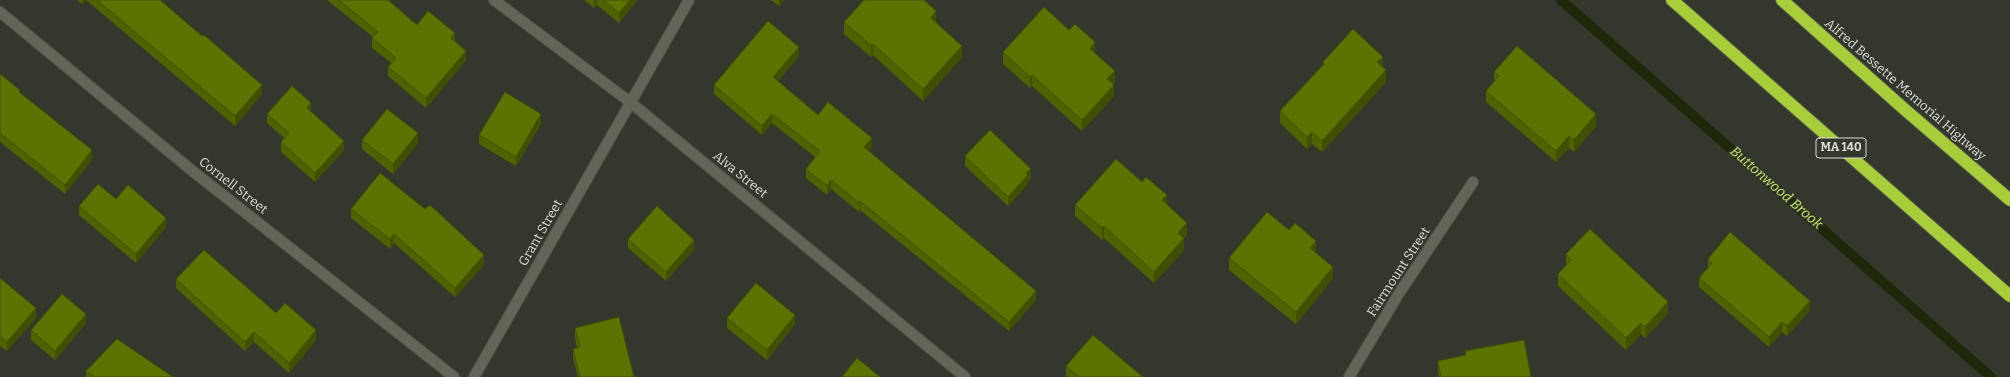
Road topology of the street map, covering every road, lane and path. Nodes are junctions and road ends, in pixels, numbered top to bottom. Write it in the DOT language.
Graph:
graph roads {
  1 [pos="494,0"];
  2 [pos="689,0"];
  3 [pos="1672,0"];
  4 [pos="1782,0"];
  5 [pos="0,12"];
  6 [pos="630,102"];
  7 [pos="1473,182"];
  8 [pos="2010,200"];
  9 [pos="2010,296"];
  10 [pos="454,377"];
  11 [pos="474,377"];
  12 [pos="965,377"];
  13 [pos="1349,377"];
  1 -- 6 [label="street, Alva Street"];
  2 -- 6 [label="street, Grant Street"];
  3 -- 9 [label="highway, MA 140"];
  4 -- 8 [label="highway, Alfred Bessette Memorial Highway"];
  5 -- 10 [label="street, Cornell Street"];
  6 -- 11 [label="street, Grant Street"];
  6 -- 12 [label="street, Alva Street"];
  7 -- 13 [label="street, Fairmount Street"];
}
